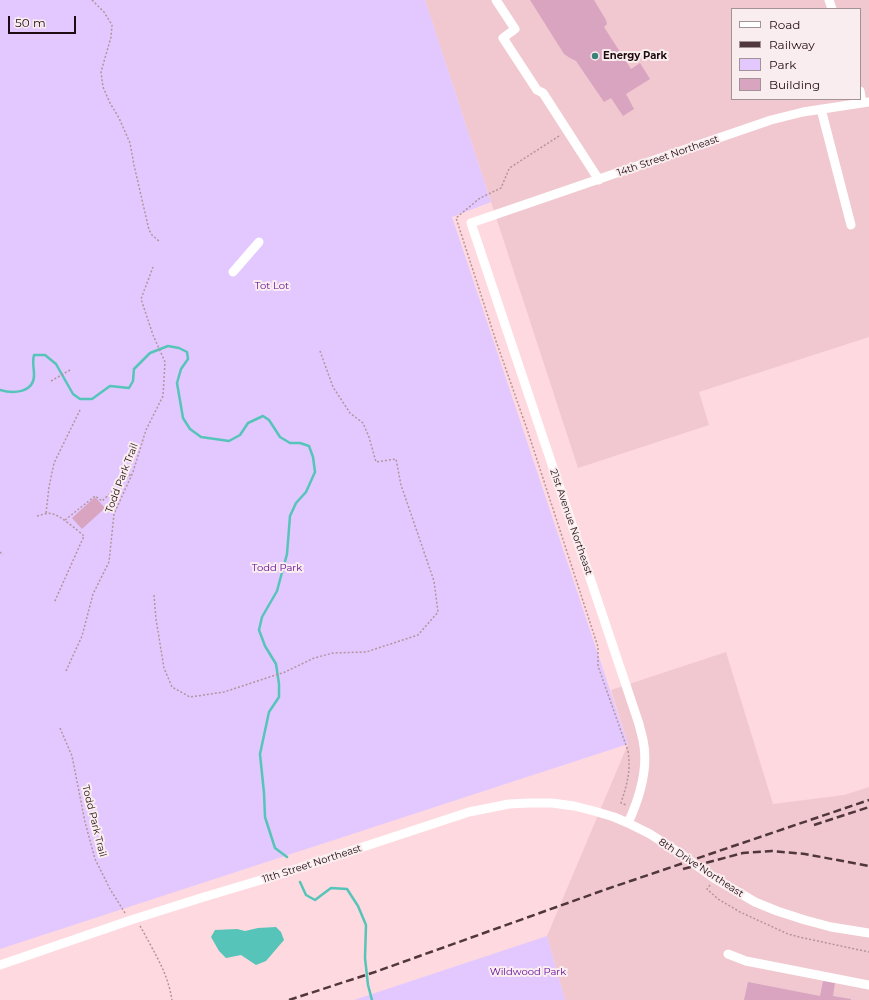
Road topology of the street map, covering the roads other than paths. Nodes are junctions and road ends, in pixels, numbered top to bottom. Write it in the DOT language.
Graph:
graph roads {
  1 [pos="496,0"];
  2 [pos="861,93"];
  3 [pos="866,102"];
  4 [pos="822,109"];
  5 [pos="599,180"];
  6 [pos="471,224"];
  7 [pos="851,225"];
  8 [pos="259,242"];
  9 [pos="233,272"];
  10 [pos="628,823"];
  11 [pos="869,933"];
  12 [pos="728,954"];
  13 [pos="0,965"];
  14 [pos="869,985"];
  1 -- 5 [label="street"];
  2 -- 3 [label="street"];
  3 -- 4 [label="street, 14th Street Northeast"];
  4 -- 5 [label="street, 14th Street Northeast"];
  4 -- 7 [label="street"];
  5 -- 6 [label="street, 14th Street Northeast"];
  6 -- 10 [label="street, 21st Avenue Northeast"];
  8 -- 9 [label="street"];
  10 -- 11 [label="street, 8th Drive Northeast"];
  10 -- 13 [label="street, 11th Street Northeast"];
  12 -- 14 [label="street"];
}
